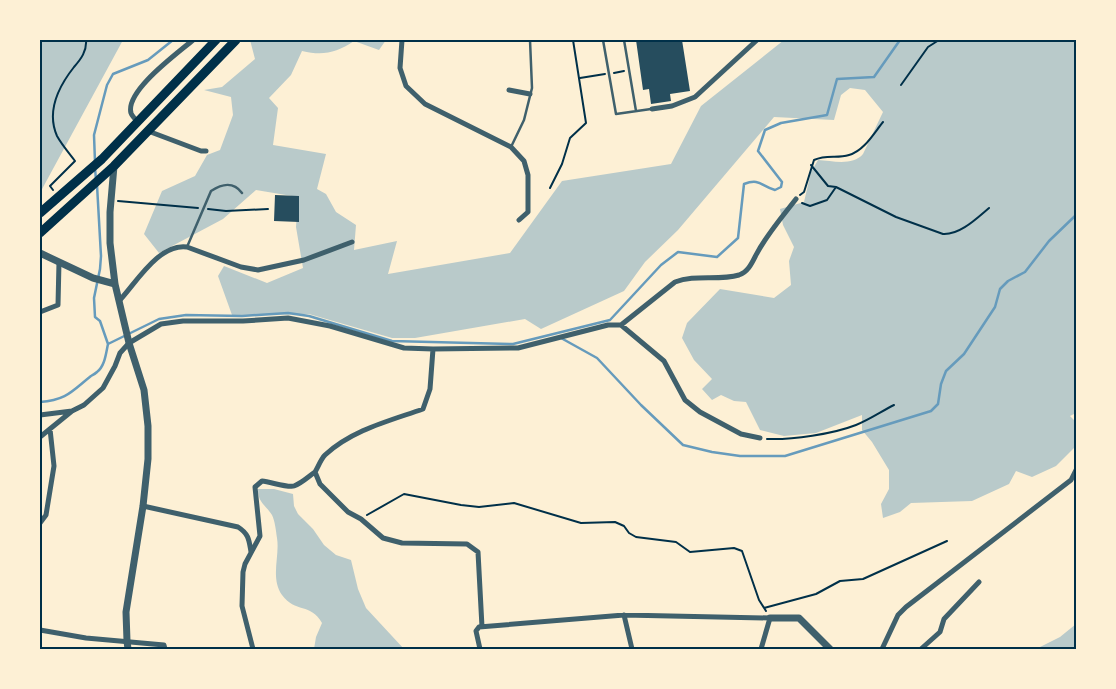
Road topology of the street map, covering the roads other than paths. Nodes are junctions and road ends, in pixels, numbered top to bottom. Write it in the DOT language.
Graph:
graph roads {
  1 [pos="193,40"];
  2 [pos="216,40"];
  3 [pos="236,40"];
  4 [pos="402,40"];
  5 [pos="530,40"];
  6 [pos="604,40"];
  7 [pos="624,40"];
  8 [pos="757,40"];
  9 [pos="509,90"];
  10 [pos="530,94"];
  11 [pos="652,109"];
  12 [pos="636,111"];
  13 [pos="138,122"];
  14 [pos="148,131"];
  15 [pos="511,147"];
  16 [pos="206,151"];
  17 [pos="114,166"];
  18 [pos="242,193"];
  19 [pos="796,199"];
  20 [pos="40,212"];
  21 [pos="519,220"];
  22 [pos="40,233"];
  23 [pos="352,242"];
  24 [pos="187,246"];
  25 [pos="40,253"];
  26 [pos="59,262"];
  27 [pos="115,284"];
  28 [pos="119,302"];
  29 [pos="40,312"];
  30 [pos="620,326"];
  31 [pos="129,344"];
  32 [pos="433,350"];
  33 [pos="72,411"];
  34 [pos="40,415"];
  35 [pos="50,429"];
  36 [pos="40,438"];
  37 [pos="760,438"];
  38 [pos="1076,470"];
  39 [pos="315,472"];
  40 [pos="142,506"];
  41 [pos="40,523"];
  42 [pos="251,553"];
  43 [pos="979,582"];
  44 [pos="624,615"];
  45 [pos="770,618"];
  46 [pos="482,627"];
  47 [pos="40,630"];
  48 [pos="127,641"];
  49 [pos="128,649"];
  50 [pos="165,649"];
  51 [pos="253,649"];
  52 [pos="480,649"];
  53 [pos="632,649"];
  54 [pos="761,649"];
  55 [pos="830,649"];
  56 [pos="882,649"];
  57 [pos="921,649"];
  1 -- 13 [label="street"];
  2 -- 13 [label="main road"];
  3 -- 14 [label="main road"];
  4 -- 15 [label="street"];
  5 -- 10 [label="lane"];
  6 -- 12 [label="lane"];
  7 -- 12 [label="lane"];
  8 -- 11 [label="street"];
  9 -- 10 [label="street"];
  10 -- 15 [label="lane"];
  11 -- 12 [label="lane"];
  13 -- 20 [label="main road"];
  14 -- 16 [label="street"];
  14 -- 17 [label="main road"];
  15 -- 21 [label="street"];
  17 -- 22 [label="main road"];
  17 -- 27 [label="street"];
  18 -- 24 [label="lane"];
  19 -- 30 [label="street"];
  23 -- 24 [label="street"];
  24 -- 28 [label="street"];
  25 -- 26 [label="street"];
  26 -- 27 [label="street"];
  26 -- 29 [label="street"];
  27 -- 28 [label="street"];
  28 -- 31 [label="street"];
  30 -- 32 [label="street"];
  30 -- 37 [label="street"];
  31 -- 32 [label="street"];
  31 -- 33 [label="street"];
  31 -- 40 [label="street"];
  32 -- 39 [label="street"];
  33 -- 34 [label="street"];
  33 -- 35 [label="street"];
  35 -- 36 [label="street"];
  35 -- 41 [label="street"];
  38 -- 56 [label="street"];
  39 -- 42 [label="street"];
  39 -- 46 [label="street"];
  40 -- 42 [label="street"];
  40 -- 48 [label="street"];
  42 -- 51 [label="street"];
  43 -- 57 [label="street"];
  44 -- 45 [label="street"];
  44 -- 46 [label="street"];
  44 -- 53 [label="street"];
  45 -- 54 [label="street"];
  45 -- 55 [label="street"];
  46 -- 52 [label="street"];
  47 -- 48 [label="street"];
  48 -- 49 [label="street"];
  48 -- 50 [label="street"];
}
